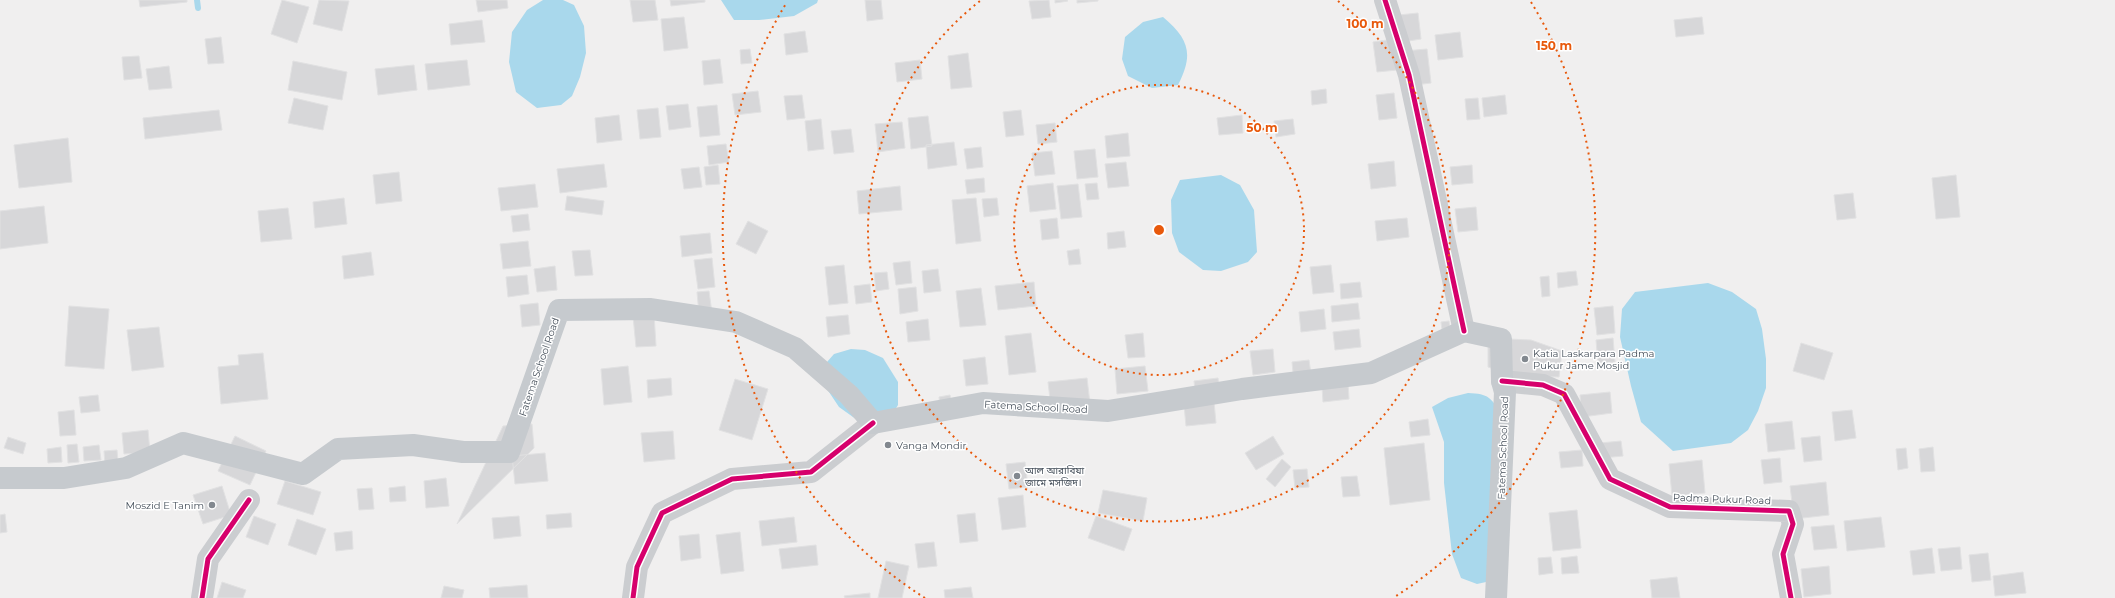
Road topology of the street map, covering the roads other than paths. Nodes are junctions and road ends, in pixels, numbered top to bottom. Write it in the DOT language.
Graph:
graph roads {
  1 [pos="1385,0"];
  2 [pos="1464,331"];
  3 [pos="1502,381"];
  4 [pos="874,423"];
  5 [pos="0,478"];
  6 [pos="249,500"];
  7 [pos="202,598"];
  8 [pos="633,598"];
  9 [pos="1496,598"];
  10 [pos="1791,598"];
  1 -- 2 [label="street"];
  2 -- 3 [label="main road, Fatema School Road"];
  2 -- 4 [label="main road, Fatema School Road"];
  3 -- 9 [label="main road, Fatema School Road"];
  3 -- 10 [label="street, Padma Pukur Road"];
  4 -- 5 [label="main road, Fatema School Road"];
  4 -- 8 [label="street"];
  6 -- 7 [label="street"];
}
